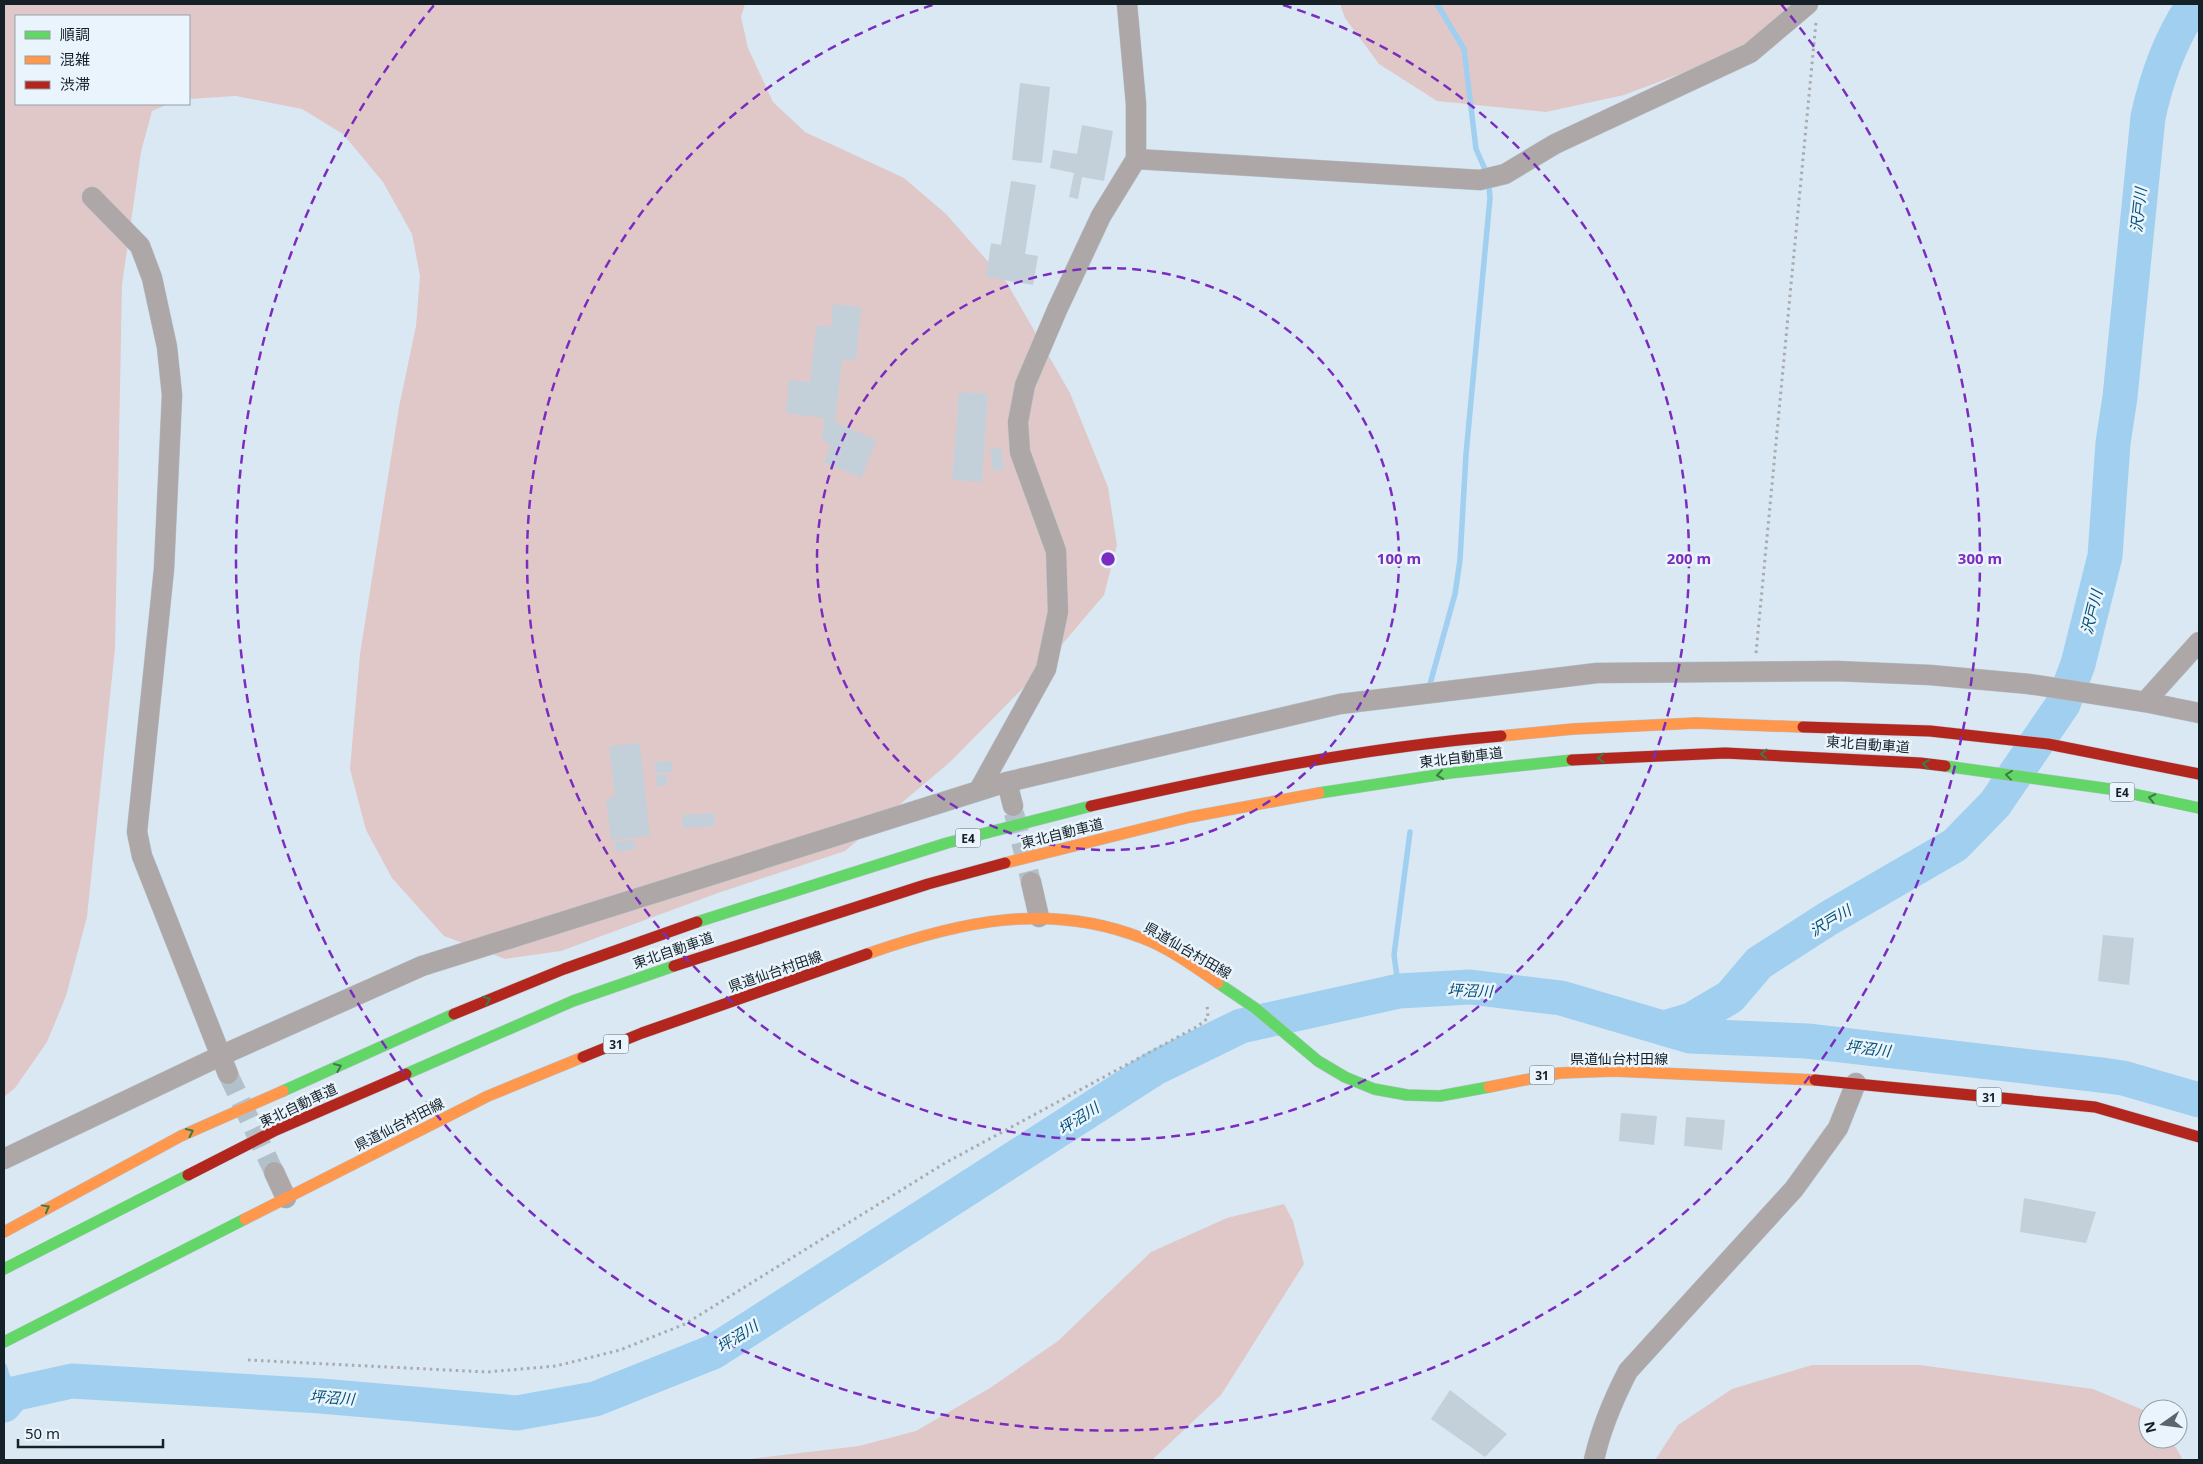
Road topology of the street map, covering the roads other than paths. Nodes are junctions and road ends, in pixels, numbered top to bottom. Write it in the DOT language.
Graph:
graph roads {
  1 [pos="1127,4"];
  2 [pos="1812,9"];
  3 [pos="1136,159"];
  4 [pos="92,197"];
  5 [pos="2199,642"];
  6 [pos="2145,702"];
  7 [pos="2199,713"];
  8 [pos="2199,774"];
  9 [pos="1007,782"];
  10 [pos="979,790"];
  11 [pos="1013,806"];
  12 [pos="2199,808"];
  13 [pos="1032,882"];
  14 [pos="1039,917"];
  15 [pos="224,1065"];
  16 [pos="1856,1084"];
  17 [pos="2199,1137"];
  18 [pos="4,1159"];
  19 [pos="274,1172"];
  20 [pos="286,1198"];
  21 [pos="4,1232"];
  22 [pos="4,1269"];
  23 [pos="4,1342"];
  24 [pos="1594,1460"];
  1 -- 3 [label="street"];
  2 -- 3 [label="street"];
  3 -- 10 [label="street"];
  4 -- 15 [label="street"];
  5 -- 6 [label="street"];
  6 -- 7 [label="street"];
  6 -- 9 [label="street"];
  21 -- 8 [label="main road, 東北自動車道 / E4, one-way"];
  9 -- 10 [label="street"];
  9 -- 11 [label="street"];
  10 -- 15 [label="street"];
  12 -- 22 [label="main road, 東北自動車道 / E4, one-way"];
  13 -- 14 [label="street"];
  14 -- 16 [label="main road, 県道仙台村田線 / 31"];
  14 -- 20 [label="main road, 県道仙台村田線 / 31"];
  15 -- 18 [label="street"];
  16 -- 17 [label="main road, 県道仙台村田線 / 31"];
  16 -- 24 [label="street"];
  19 -- 20 [label="street"];
  20 -- 23 [label="main road, 県道仙台村田線 / 31"];
}
